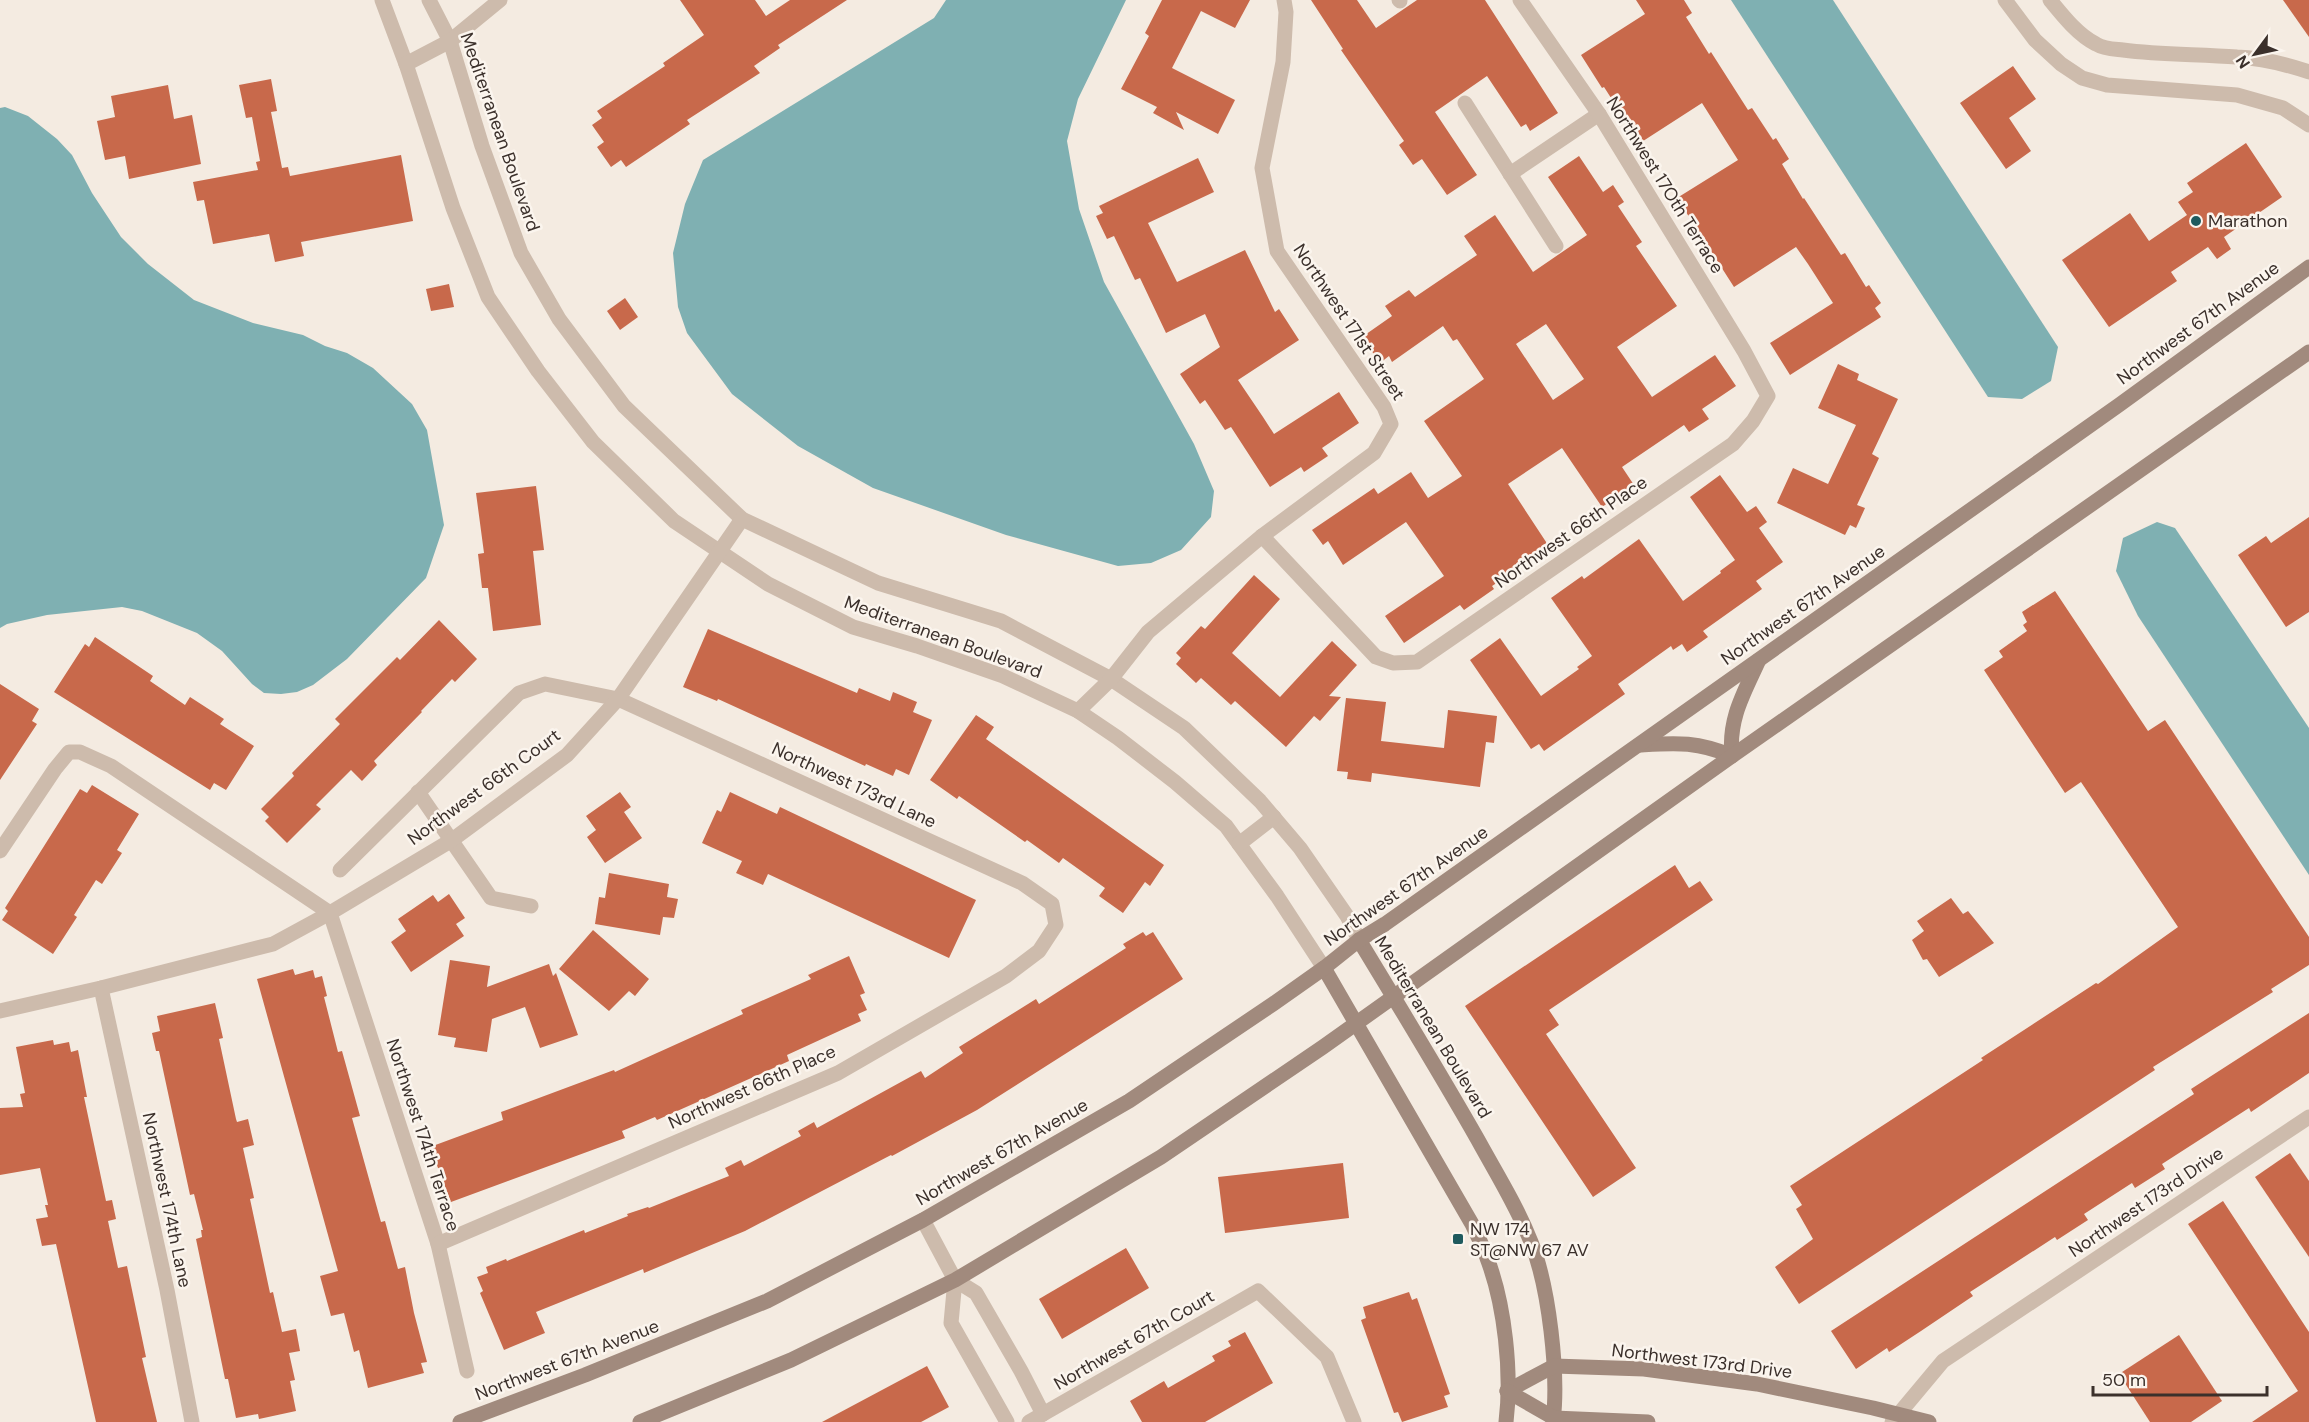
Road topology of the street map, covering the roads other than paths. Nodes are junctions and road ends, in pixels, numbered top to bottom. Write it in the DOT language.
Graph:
graph roads {
  1 [pos="382,0"];
  2 [pos="429,0"];
  3 [pos="500,0"];
  4 [pos="1284,0"];
  5 [pos="1520,0"];
  6 [pos="2005,0"];
  7 [pos="2050,0"];
  8 [pos="450,41"];
  9 [pos="406,64"];
  10 [pos="2309,72"];
  11 [pos="1465,103"];
  12 [pos="1599,114"];
  13 [pos="2309,125"];
  14 [pos="1510,174"];
  15 [pos="1556,246"];
  16 [pos="2309,267"];
  17 [pos="2309,352"];
  18 [pos="1768,396"];
  19 [pos="742,519"];
  20 [pos="1262,536"];
  21 [pos="720,551"];
  22 [pos="1759,660"];
  23 [pos="1111,679"];
  24 [pos="618,699"];
  25 [pos="1078,711"];
  26 [pos="1639,745"];
  27 [pos="1732,756"];
  28 [pos="418,792"];
  29 [pos="1274,817"];
  30 [pos="452,840"];
  31 [pos="1239,844"];
  32 [pos="0,851"];
  33 [pos="340,870"];
  34 [pos="531,906"];
  35 [pos="330,913"];
  36 [pos="1056,925"];
  37 [pos="1359,940"];
  38 [pos="1324,968"];
  39 [pos="101,988"];
  40 [pos="1392,996"];
  41 [pos="0,1011"];
  42 [pos="1355,1023"];
  43 [pos="2309,1117"];
  44 [pos="923,1221"];
  45 [pos="438,1244"];
  46 [pos="955,1280"];
  47 [pos="1554,1366"];
  48 [pos="467,1371"];
  49 [pos="1507,1391"];
  50 [pos="1043,1414"];
  51 [pos="1896,1418"];
  52 [pos="1553,1420"];
  53 [pos="192,1422"];
  54 [pos="460,1422"];
  55 [pos="640,1422"];
  56 [pos="1007,1422"];
  57 [pos="1029,1422"];
  58 [pos="1354,1422"];
  59 [pos="1506,1422"];
  60 [pos="1648,1422"];
  61 [pos="1929,1422"];
  1 -- 9 [label="street, Mediterranean Boulevard"];
  2 -- 8 [label="street, Mediterranean Boulevard"];
  3 -- 8 [label="street"];
  4 -- 20 [label="street, Northwest 171st Street"];
  5 -- 12 [label="street, Northwest 17Oth Terrace"];
  6 -- 13 [label="street"];
  7 -- 10 [label="street"];
  8 -- 9 [label="street"];
  8 -- 19 [label="street, Mediterranean Boulevard"];
  9 -- 21 [label="street, Mediterranean Boulevard"];
  11 -- 14 [label="street"];
  12 -- 14 [label="street"];
  12 -- 18 [label="street, Northwest 17Oth Terrace"];
  14 -- 15 [label="street"];
  16 -- 22 [label="main road, Northwest 67th Avenue"];
  17 -- 27 [label="main road"];
  18 -- 20 [label="street, Northwest 66th Place"];
  19 -- 21 [label="street, Northwest 66th Court"];
  19 -- 23 [label="street, Mediterranean Boulevard"];
  20 -- 23 [label="street"];
  21 -- 24 [label="street, Northwest 66th Court"];
  21 -- 25 [label="street, Mediterranean Boulevard"];
  22 -- 26 [label="main road, Northwest 67th Avenue"];
  22 -- 27 [label="main road"];
  23 -- 25 [label="street"];
  23 -- 29 [label="street, Mediterranean Boulevard"];
  24 -- 28 [label="street, Northwest 173rd Lane"];
  24 -- 30 [label="street, Northwest 66th Court"];
  24 -- 36 [label="street, Northwest 173rd Lane"];
  25 -- 31 [label="street, Mediterranean Boulevard"];
  26 -- 27 [label="main road"];
  26 -- 37 [label="main road, Northwest 67th Avenue"];
  27 -- 40 [label="main road"];
  28 -- 30 [label="street"];
  28 -- 33 [label="street, Northwest 173rd Lane"];
  29 -- 31 [label="street"];
  29 -- 37 [label="street, Mediterranean Boulevard"];
  30 -- 34 [label="street"];
  30 -- 35 [label="street, Northwest 66th Court"];
  31 -- 38 [label="street, Mediterranean Boulevard"];
  32 -- 35 [label="street"];
  35 -- 39 [label="street, Northwest 66th Court"];
  35 -- 45 [label="street, Northwest 174th Terrace"];
  36 -- 45 [label="street, Northwest 66th Place"];
  37 -- 38 [label="main road, Northwest 67th Avenue"];
  37 -- 40 [label="main road, Mediterranean Boulevard"];
  38 -- 42 [label="main road, Mediterranean Boulevard"];
  38 -- 44 [label="main road, Northwest 67th Avenue"];
  39 -- 41 [label="street, Northwest 66th Court"];
  39 -- 53 [label="street, Northwest 174th Lane"];
  40 -- 42 [label="main road"];
  40 -- 47 [label="main road, Mediterranean Boulevard"];
  42 -- 46 [label="main road"];
  42 -- 49 [label="main road, Mediterranean Boulevard"];
  43 -- 51 [label="street, Northwest 173rd Drive"];
  44 -- 46 [label="street"];
  44 -- 54 [label="main road, Northwest 67th Avenue"];
  45 -- 48 [label="street, Northwest 174th Terrace"];
  46 -- 50 [label="street"];
  46 -- 55 [label="main road"];
  46 -- 56 [label="street"];
  47 -- 49 [label="main road, Northwest 173rd Drive"];
  47 -- 51 [label="main road, Northwest 173rd Drive"];
  47 -- 52 [label="main road, Mediterranean Boulevard"];
  49 -- 52 [label="main road"];
  49 -- 59 [label="main road, Mediterranean Boulevard"];
  50 -- 57 [label="street, Northwest 67th Court"];
  50 -- 58 [label="street, Northwest 67th Court"];
  51 -- 61 [label="main road, Northwest 173rd Drive"];
  52 -- 60 [label="main road"];
}
